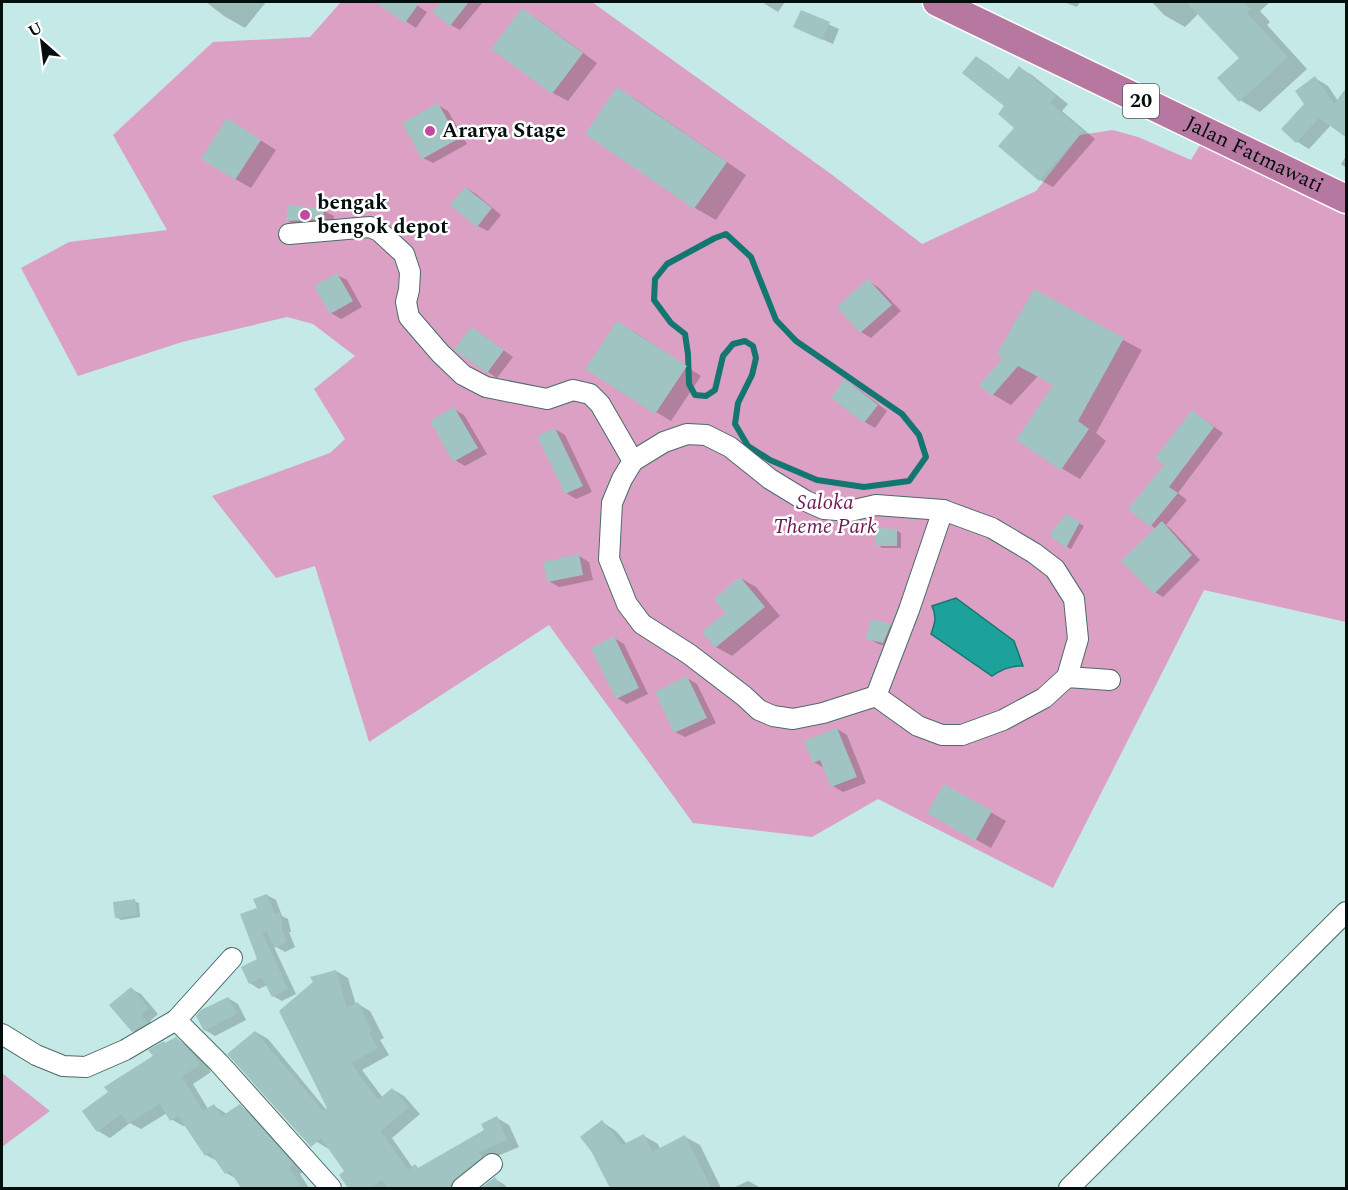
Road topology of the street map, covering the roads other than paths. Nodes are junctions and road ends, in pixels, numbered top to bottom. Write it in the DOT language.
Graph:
graph roads {
  1 [pos="937,2"];
  2 [pos="1347,199"];
  3 [pos="289,234"];
  4 [pos="633,461"];
  5 [pos="943,510"];
  6 [pos="1067,677"];
  7 [pos="1110,680"];
  8 [pos="876,696"];
  9 [pos="1347,912"];
  10 [pos="232,958"];
  11 [pos="176,1020"];
  12 [pos="2,1034"];
  13 [pos="492,1164"];
  14 [pos="332,1188"];
  15 [pos="462,1188"];
  16 [pos="1069,1188"];
  1 -- 2 [label="highway, Jalan Fatmawati / 20"];
  3 -- 4 [label="street"];
  4 -- 5 [label="street"];
  4 -- 8 [label="street"];
  5 -- 6 [label="street"];
  5 -- 8 [label="street"];
  6 -- 7 [label="street"];
  6 -- 8 [label="street"];
  9 -- 16 [label="street"];
  10 -- 11 [label="street"];
  11 -- 12 [label="street"];
  11 -- 14 [label="street"];
  13 -- 15 [label="street"];
}
